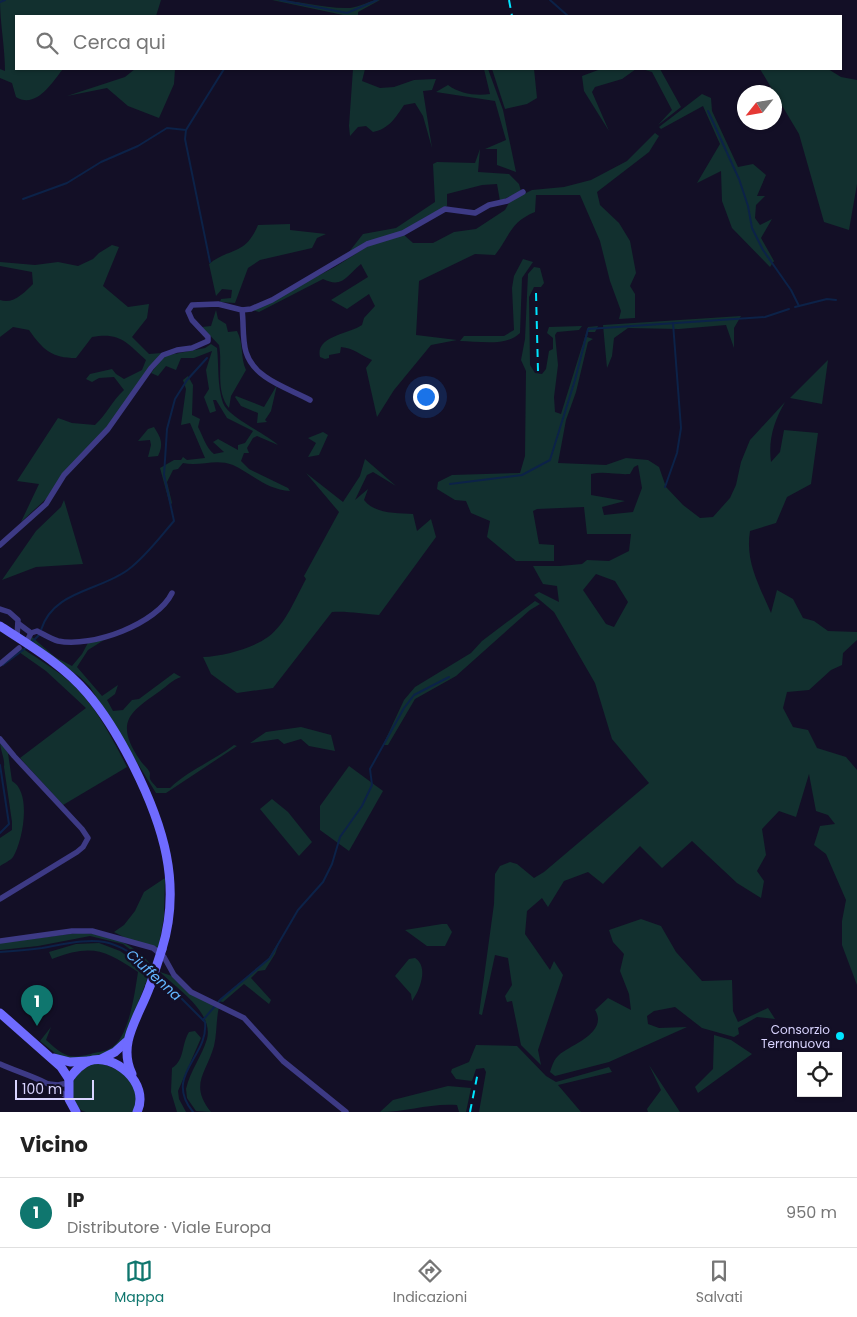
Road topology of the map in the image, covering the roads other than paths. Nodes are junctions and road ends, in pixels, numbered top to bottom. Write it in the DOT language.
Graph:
graph roads {
  1 [pos="524,192"];
  2 [pos="242,310"];
  3 [pos="310,400"];
  4 [pos="0,545"];
  5 [pos="172,593"];
  6 [pos="0,609"];
  7 [pos="19,624"];
  8 [pos="0,626"];
  9 [pos="17,637"];
  10 [pos="19,648"];
  11 [pos="0,664"];
  12 [pos="0,739"];
  13 [pos="0,899"];
  14 [pos="0,941"];
  15 [pos="0,1013"];
  16 [pos="126,1042"];
  17 [pos="50,1057"];
  18 [pos="101,1059"];
  19 [pos="88,1061"];
  20 [pos="1,1067"];
  21 [pos="133,1077"];
  22 [pos="68,1081"];
  23 [pos="42,1082"];
  24 [pos="142,1098"];
  25 [pos="69,1099"];
  26 [pos="75,1111"];
  27 [pos="137,1112"];
  28 [pos="147,1112"];
  29 [pos="346,1112"];
  1 -- 2 [label="street"];
  2 -- 3 [label="street"];
  2 -- 4 [label="street"];
  5 -- 7 [label="street"];
  6 -- 7 [label="street"];
  7 -- 9 [label="street"];
  8 -- 9 [label="main road"];
  9 -- 16 [label="main road, bridge"];
  10 -- 11 [label="street"];
  12 -- 13 [label="street"];
  14 -- 29 [label="street"];
  15 -- 17 [label="main road"];
  16 -- 18 [label="main road"];
  16 -- 21 [label="main road"];
  17 -- 19 [label="main road"];
  17 -- 22 [label="main road"];
  18 -- 19 [label="main road"];
  18 -- 21 [label="main road"];
  19 -- 22 [label="main road"];
  20 -- 23 [label="street"];
  21 -- 24 [label="main road"];
  22 -- 23 [label="street"];
  22 -- 25 [label="main road"];
  23 -- 25 [label="street"];
  24 -- 27 [label="main road"];
  24 -- 28 [label="main road"];
  25 -- 26 [label="main road"];
}
